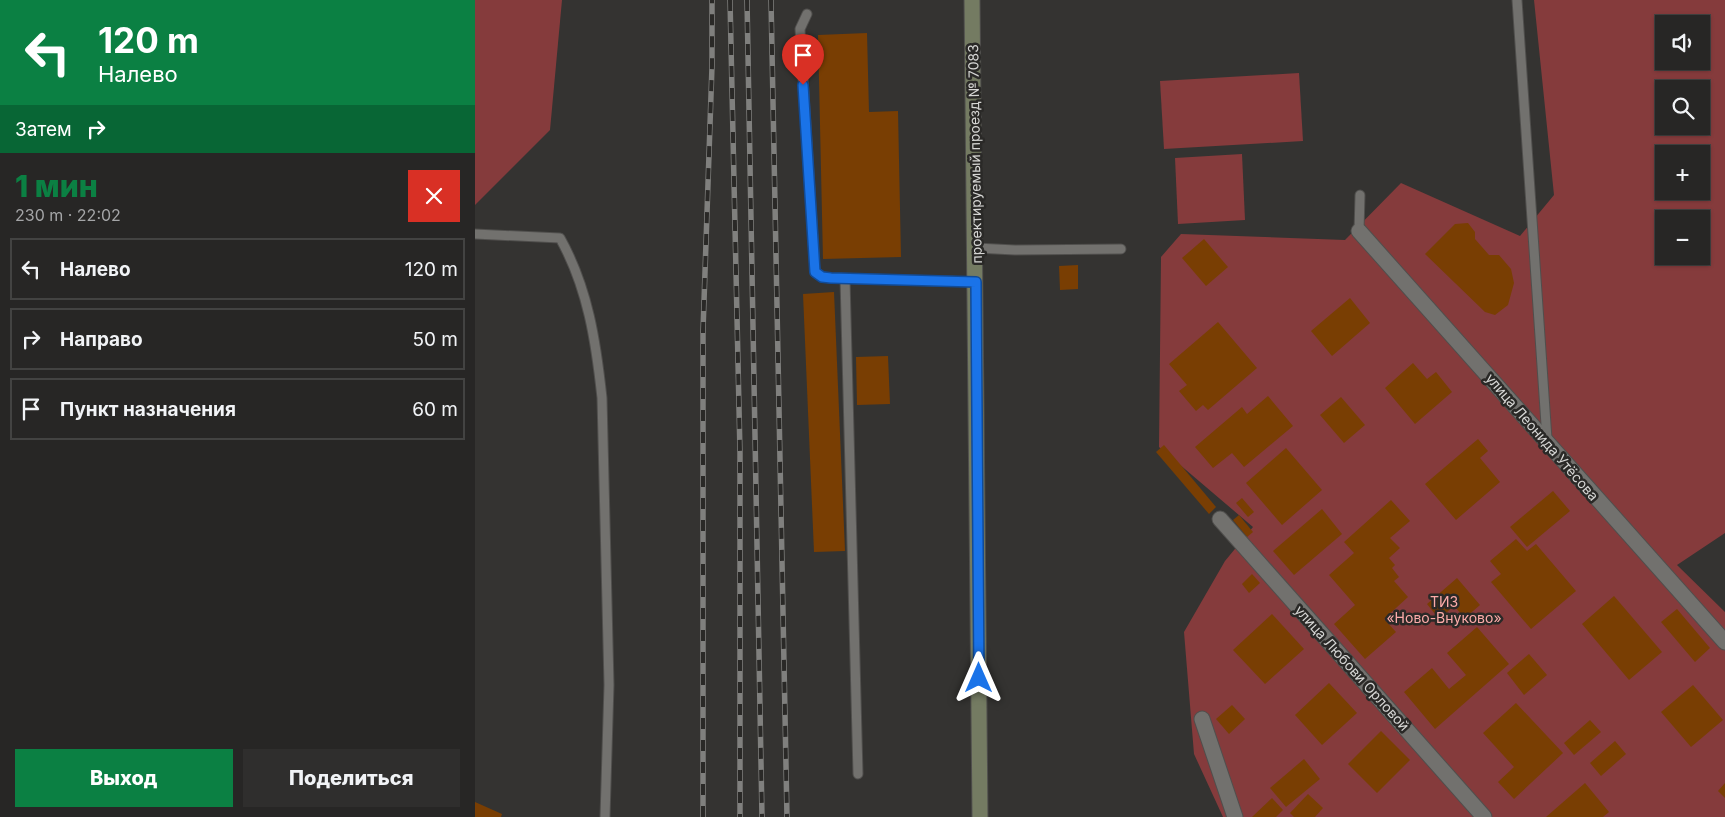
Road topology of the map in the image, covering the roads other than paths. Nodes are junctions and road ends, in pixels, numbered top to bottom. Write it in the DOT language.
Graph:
graph roads {
  1 [pos="973,0"];
  2 [pos="1517,0"];
  3 [pos="807,14"];
  4 [pos="1360,195"];
  5 [pos="1359,231"];
  6 [pos="475,234"];
  7 [pos="976,248"];
  8 [pos="1121,249"];
  9 [pos="845,279"];
  10 [pos="976,282"];
  11 [pos="1547,444"];
  12 [pos="1219,519"];
  13 [pos="1725,642"];
  14 [pos="1202,719"];
  15 [pos="858,774"];
  16 [pos="605,817"];
  17 [pos="981,817"];
  18 [pos="1235,817"];
  19 [pos="1484,817"];
  1 -- 7 [label="main road, проектируемый проезд № 7083"];
  2 -- 11 [label="lane"];
  3 -- 9 [label="lane"];
  4 -- 5 [label="lane"];
  5 -- 11 [label="street, улица Леонида Утёсова"];
  6 -- 16 [label="lane"];
  7 -- 8 [label="lane"];
  7 -- 10 [label="main road, проектируемый проезд № 7083"];
  9 -- 10 [label="lane"];
  9 -- 15 [label="lane"];
  10 -- 17 [label="main road, проектируемый проезд № 7083"];
  11 -- 13 [label="street, улица Леонида Утёсова"];
  12 -- 19 [label="street, улица Любови Орловой"];
  14 -- 18 [label="street"];
}
